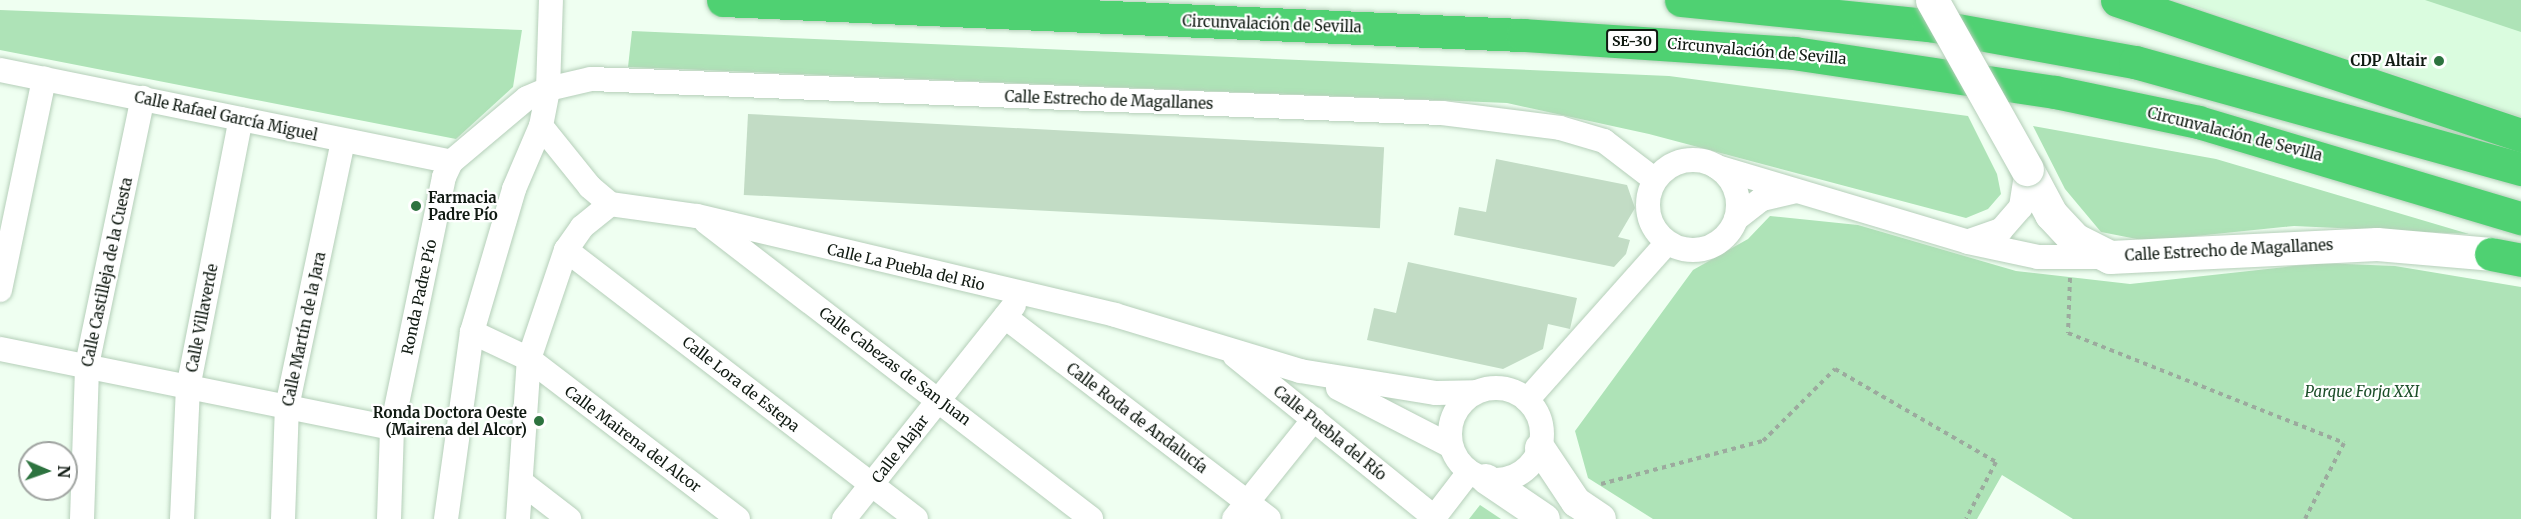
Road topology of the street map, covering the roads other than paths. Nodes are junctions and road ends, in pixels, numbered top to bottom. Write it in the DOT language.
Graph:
graph roads {
  1 [pos="551,0"];
  2 [pos="723,0"];
  3 [pos="1681,0"];
  4 [pos="1932,0"];
  5 [pos="2117,0"];
  6 [pos="0,70"];
  7 [pos="44,79"];
  8 [pos="548,89"];
  9 [pos="143,98"];
  10 [pos="241,119"];
  11 [pos="541,126"];
  12 [pos="2521,135"];
  13 [pos="343,141"];
  14 [pos="451,162"];
  15 [pos="1717,167"];
  16 [pos="2027,169"];
  17 [pos="2521,169"];
  18 [pos="1655,180"];
  19 [pos="1798,190"];
  20 [pos="610,204"];
  21 [pos="2521,218"];
  22 [pos="1736,219"];
  23 [pos="740,236"];
  24 [pos="1968,242"];
  25 [pos="1667,243"];
  26 [pos="566,250"];
  27 [pos="2110,256"];
  28 [pos="2511,259"];
  29 [pos="0,290"];
  30 [pos="1023,294"];
  31 [pos="1005,317"];
  32 [pos="472,332"];
  33 [pos="0,349"];
  34 [pos="1226,349"];
  35 [pos="529,359"];
  36 [pos="87,366"];
  37 [pos="1300,371"];
  38 [pos="188,388"];
  39 [pos="1475,392"];
  40 [pos="939,399"];
  41 [pos="1527,400"];
  42 [pos="287,407"];
  43 [pos="1314,419"];
  44 [pos="393,428"];
  45 [pos="1451,447"];
  46 [pos="1540,448"];
  47 [pos="1477,476"];
  48 [pos="521,482"];
  49 [pos="872,484"];
  50 [pos="1240,511"];
  51 [pos="1434,518"];
  52 [pos="82,519"];
  53 [pos="182,519"];
  54 [pos="283,519"];
  55 [pos="388,519"];
  56 [pos="446,519"];
  57 [pos="518,519"];
  58 [pos="569,519"];
  59 [pos="738,519"];
  60 [pos="844,519"];
  61 [pos="916,519"];
  62 [pos="1091,519"];
  63 [pos="1269,519"];
  64 [pos="1545,519"];
  65 [pos="1601,519"];
  1 -- 8 [label="street"];
  2 -- 21 [label="highway, Circunvalación de Sevilla / SE-30"];
  3 -- 17 [label="highway"];
  4 -- 16 [label="main road, Calle Estrecho de Magallanes, bridge"];
  5 -- 12 [label="highway"];
  6 -- 7 [label="street, Calle Rafael García Miguel"];
  7 -- 9 [label="street, Calle Rafael García Miguel"];
  7 -- 29 [label="street"];
  8 -- 11 [label="street"];
  8 -- 14 [label="street"];
  8 -- 18 [label="street, Calle Estrecho de Magallanes"];
  9 -- 10 [label="street, Calle Rafael García Miguel"];
  9 -- 36 [label="street, Calle Castilleja de la Cuesta"];
  10 -- 13 [label="street, Calle Rafael García Miguel"];
  10 -- 38 [label="street, Calle Villaverde"];
  11 -- 20 [label="street"];
  11 -- 32 [label="street"];
  13 -- 14 [label="street, Calle Rafael García Miguel"];
  13 -- 42 [label="street, Calle Martín de la Jara"];
  14 -- 44 [label="street, Ronda Padre Pío"];
  15 -- 18 [label="street"];
  15 -- 19 [label="street, Calle Estrecho de Magallanes"];
  15 -- 22 [label="street"];
  16 -- 24 [label="street"];
  16 -- 27 [label="main road, Calle Estrecho de Magallanes"];
  18 -- 25 [label="street"];
  19 -- 22 [label="street"];
  19 -- 24 [label="street, Calle Estrecho de Magallanes"];
  20 -- 23 [label="street, Calle La Puebla del Rio"];
  20 -- 26 [label="street"];
  22 -- 25 [label="street"];
  23 -- 30 [label="street, Calle La Puebla del Rio"];
  23 -- 40 [label="street, Calle Cabezas de San Juan"];
  24 -- 27 [label="street, Calle Estrecho de Magallanes"];
  25 -- 41 [label="street"];
  26 -- 35 [label="street"];
  26 -- 49 [label="street, Calle Lora de Estepa"];
  27 -- 28 [label="main road, Calle Estrecho de Magallanes"];
  30 -- 31 [label="street, Calle Alajar"];
  30 -- 34 [label="street, Calle La Puebla del Rio"];
  31 -- 40 [label="street, Calle Alajar"];
  31 -- 50 [label="street, Calle Roda de Andalucía"];
  32 -- 35 [label="street, Calle Mairena del Alcor"];
  32 -- 56 [label="street"];
  33 -- 36 [label="street"];
  34 -- 37 [label="street, Calle La Puebla del Rio"];
  34 -- 43 [label="street, Calle Puebla del Río"];
  35 -- 48 [label="street"];
  35 -- 59 [label="street, Calle Mairena del Alcor"];
  36 -- 38 [label="street"];
  36 -- 52 [label="street, Calle Castilleja de la Cuesta"];
  37 -- 39 [label="street"];
  37 -- 45 [label="street"];
  38 -- 42 [label="street"];
  38 -- 53 [label="street, Calle Villaverde"];
  39 -- 41 [label="street"];
  39 -- 45 [label="street"];
  40 -- 49 [label="street, Calle Alajar"];
  40 -- 62 [label="street, Calle Cabezas de San Juan"];
  41 -- 46 [label="street"];
  42 -- 44 [label="street"];
  42 -- 54 [label="street, Calle Martín de la Jara"];
  43 -- 50 [label="street"];
  43 -- 51 [label="street, Calle Puebla del Río"];
  44 -- 55 [label="street, Ronda Padre Pío"];
  45 -- 47 [label="street"];
  46 -- 47 [label="street"];
  46 -- 65 [label="street"];
  47 -- 51 [label="street"];
  47 -- 64 [label="street"];
  48 -- 57 [label="street"];
  48 -- 58 [label="street"];
  49 -- 60 [label="street, Calle Alajar"];
  49 -- 61 [label="street, Calle Lora de Estepa"];
  50 -- 63 [label="street, Calle Roda de Andalucía"];
}
